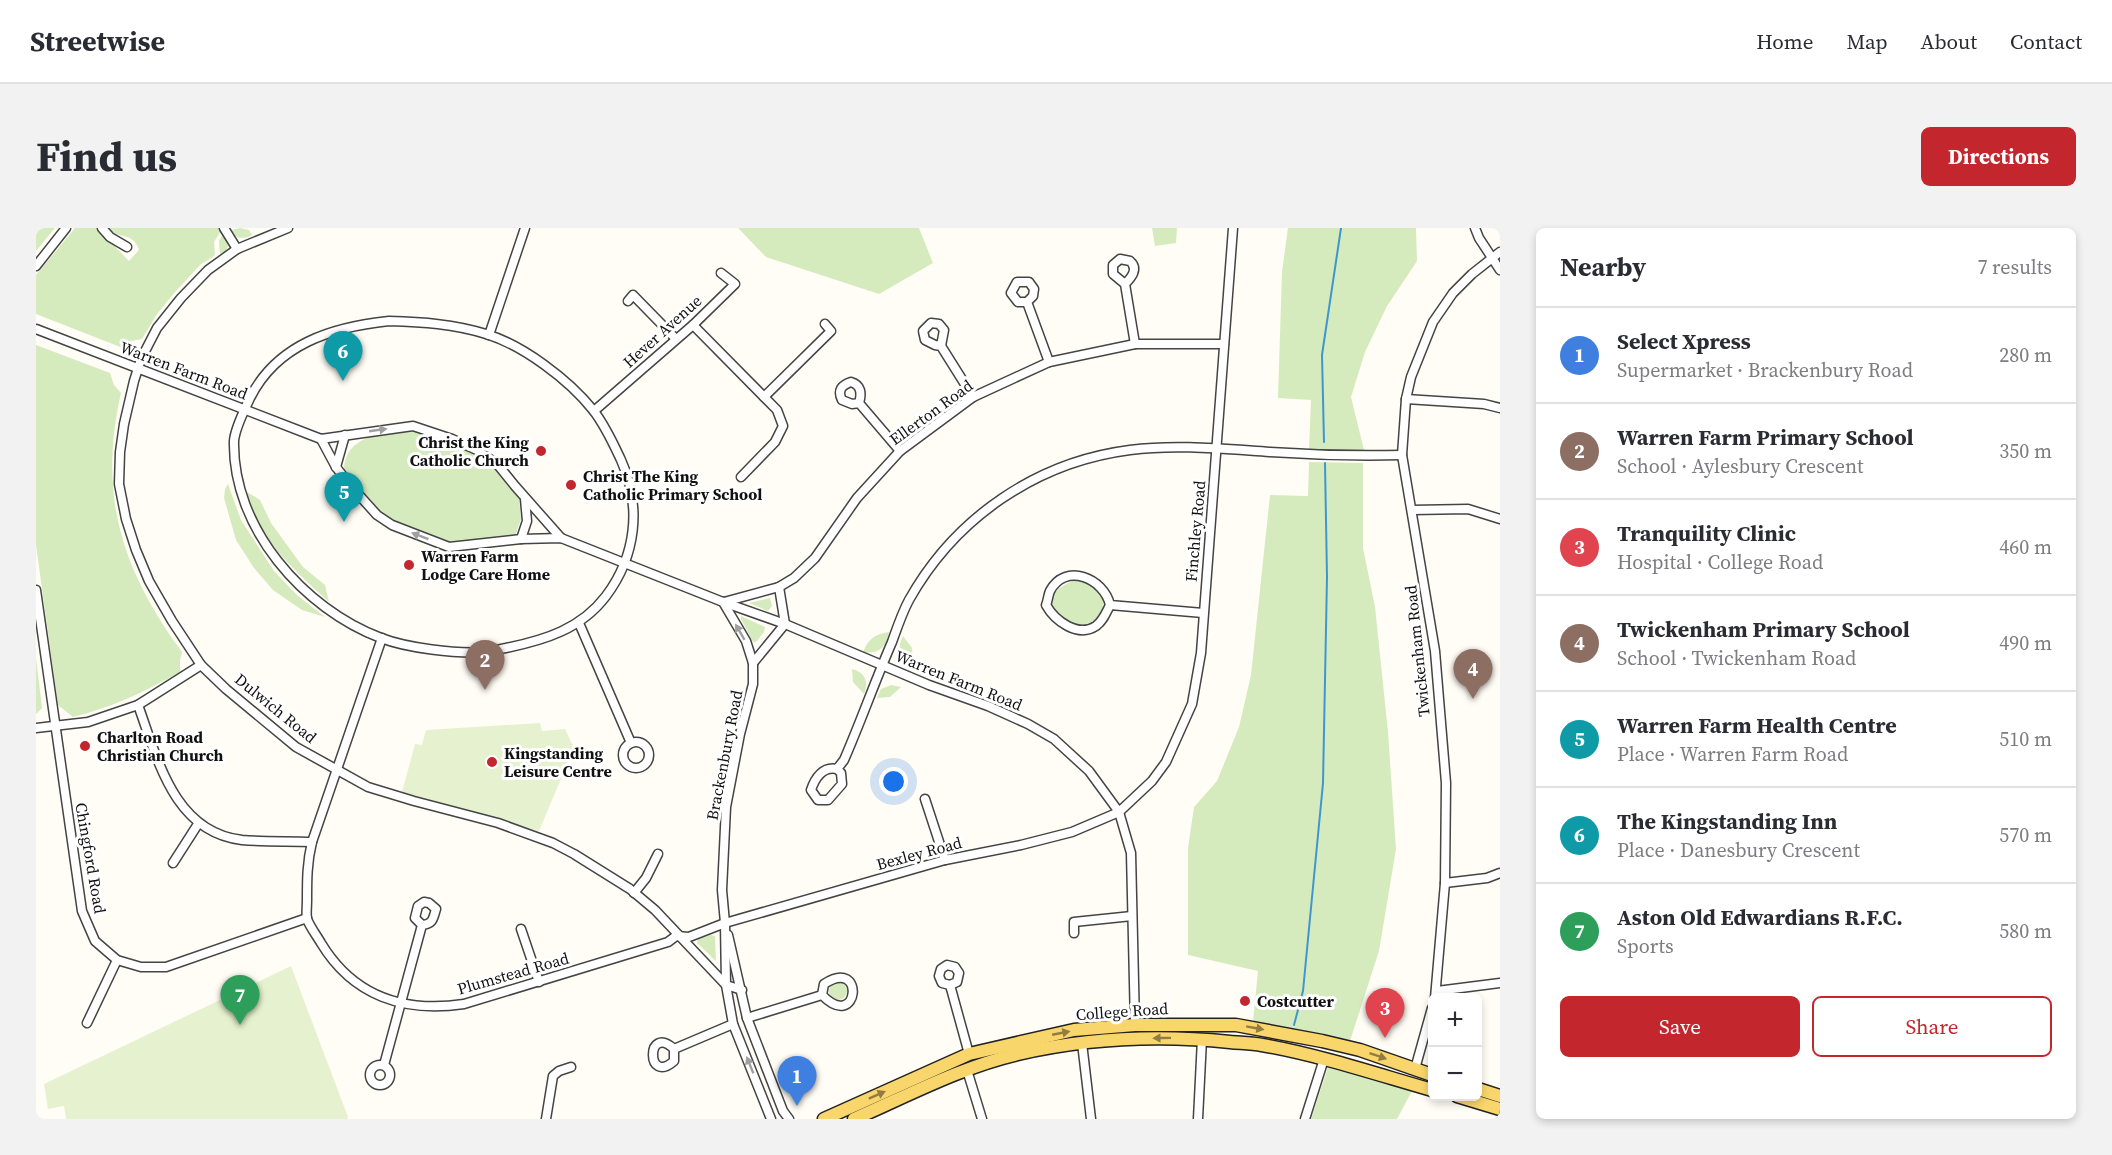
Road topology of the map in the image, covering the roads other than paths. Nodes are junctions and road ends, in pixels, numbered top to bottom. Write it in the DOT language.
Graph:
graph roads {
  1 [pos="66,228"];
  2 [pos="102,228"];
  3 [pos="224,228"];
  4 [pos="288,228"];
  5 [pos="525,228"];
  6 [pos="1233,228"];
  7 [pos="1475,228"];
  8 [pos="128,247"];
  9 [pos="237,249"];
  10 [pos="1500,252"];
  11 [pos="1491,258"];
  12 [pos="36,266"];
  13 [pos="1500,270"];
  14 [pos="721,273"];
  15 [pos="1125,284"];
  16 [pos="628,301"];
  17 [pos="1027,302"];
  18 [pos="825,324"];
  19 [pos="693,325"];
  20 [pos="36,329"];
  21 [pos="489,335"];
  22 [pos="676,339"];
  23 [pos="1135,344"];
  24 [pos="1224,344"];
  25 [pos="941,346"];
  26 [pos="1049,362"];
  27 [pos="138,368"];
  28 [pos="764,397"];
  29 [pos="973,397"];
  30 [pos="1406,399"];
  31 [pos="859,403"];
  32 [pos="1500,408"];
  33 [pos="244,410"];
  34 [pos="594,411"];
  35 [pos="345,435"];
  36 [pos="321,440"];
  37 [pos="1217,449"];
  38 [pos="900,451"];
  39 [pos="1402,455"];
  40 [pos="336,467"];
  41 [pos="741,477"];
  42 [pos="525,499"];
  43 [pos="1412,510"];
  44 [pos="1500,519"];
  45 [pos="561,538"];
  46 [pos="521,539"];
  47 [pos="625,563"];
  48 [pos="779,587"];
  49 [pos="36,590"];
  50 [pos="723,602"];
  51 [pos="1110,605"];
  52 [pos="1203,613"];
  53 [pos="579,623"];
  54 [pos="785,624"];
  55 [pos="382,638"];
  56 [pos="753,663"];
  57 [pos="201,665"];
  58 [pos="882,665"];
  59 [pos="138,705"];
  60 [pos="55,726"];
  61 [pos="36,728"];
  62 [pos="631,743"];
  63 [pos="837,769"];
  64 [pos="336,770"];
  65 [pos="925,798"];
  66 [pos="1119,813"];
  67 [pos="198,824"];
  68 [pos="312,842"];
  69 [pos="658,854"];
  70 [pos="945,860"];
  71 [pos="173,863"];
  72 [pos="1500,873"];
  73 [pos="1445,882"];
  74 [pos="634,893"];
  75 [pos="1132,916"];
  76 [pos="307,918"];
  77 [pos="725,923"];
  78 [pos="422,925"];
  79 [pos="521,929"];
  80 [pos="1074,933"];
  81 [pos="682,936"];
  82 [pos="117,960"];
  83 [pos="539,982"];
  84 [pos="1500,983"];
  85 [pos="726,985"];
  86 [pos="950,985"];
  87 [pos="742,990"];
  88 [pos="1436,993"];
  89 [pos="1442,993"];
  90 [pos="822,995"];
  91 [pos="400,1003"];
  92 [pos="747,1018"];
  93 [pos="1428,1022"];
  94 [pos="87,1023"];
  95 [pos="733,1024"];
  96 [pos="1135,1025"];
  97 [pos="1133,1039"];
  98 [pos="1202,1039"];
  99 [pos="1082,1043"];
  100 [pos="674,1049"];
  101 [pos="969,1054"];
  102 [pos="1324,1059"];
  103 [pos="384,1065"];
  104 [pos="571,1067"];
  105 [pos="1415,1069"];
  106 [pos="967,1070"];
  107 [pos="1428,1074"];
  108 [pos="1412,1084"];
  109 [pos="1428,1089"];
  110 [pos="1482,1090"];
  111 [pos="1500,1096"];
  112 [pos="1474,1101"];
  113 [pos="1500,1109"];
  114 [pos="546,1119"];
  115 [pos="771,1119"];
  116 [pos="789,1119"];
  117 [pos="824,1119"];
  118 [pos="854,1119"];
  119 [pos="982,1119"];
  120 [pos="1091,1119"];
  121 [pos="1198,1119"];
  122 [pos="1305,1119"];
  1 -- 12 [label="street"];
  2 -- 8 [label="street"];
  3 -- 9 [label="street"];
  4 -- 9 [label="street, Dulwich Road"];
  5 -- 21 [label="street"];
  6 -- 24 [label="street, Finchley Road"];
  7 -- 11 [label="street"];
  9 -- 27 [label="street, Dulwich Road"];
  10 -- 11 [label="street, Twickenham Road"];
  11 -- 13 [label="street"];
  11 -- 30 [label="street, Twickenham Road"];
  14 -- 19 [label="street, Hever Avenue"];
  15 -- 23 [label="street"];
  16 -- 22 [label="street"];
  17 -- 26 [label="street"];
  18 -- 28 [label="street"];
  19 -- 22 [label="street, Hever Avenue"];
  19 -- 28 [label="street"];
  20 -- 27 [label="street, Warren Farm Road"];
  21 -- 33 [label="street"];
  21 -- 34 [label="street"];
  22 -- 34 [label="street, Hever Avenue"];
  23 -- 24 [label="street, Ellerton Road"];
  23 -- 26 [label="street, Ellerton Road"];
  24 -- 37 [label="street, Finchley Road"];
  25 -- 29 [label="street"];
  26 -- 29 [label="street, Ellerton Road"];
  27 -- 33 [label="street, Warren Farm Road"];
  27 -- 57 [label="street, Dulwich Road"];
  28 -- 41 [label="street"];
  29 -- 38 [label="street, Ellerton Road"];
  30 -- 32 [label="street"];
  30 -- 39 [label="street, Twickenham Road"];
  31 -- 38 [label="street"];
  33 -- 36 [label="street, Warren Farm Road"];
  33 -- 55 [label="street"];
  34 -- 47 [label="street"];
  35 -- 36 [label="street, Warren Farm Road"];
  35 -- 40 [label="street"];
  35 -- 42 [label="street, Warren Farm Road, one-way"];
  36 -- 40 [label="street, Warren Farm Road"];
  37 -- 39 [label="street"];
  37 -- 52 [label="street, Finchley Road"];
  37 -- 58 [label="street"];
  38 -- 48 [label="street, Ellerton Road"];
  39 -- 43 [label="street, Twickenham Road"];
  46 -- 40 [label="street, Warren Farm Road, one-way"];
  42 -- 45 [label="street, Warren Farm Road"];
  42 -- 46 [label="street"];
  43 -- 44 [label="street"];
  43 -- 73 [label="street, Twickenham Road"];
  45 -- 46 [label="street, Warren Farm Road"];
  45 -- 47 [label="street, Warren Farm Road"];
  47 -- 50 [label="street, Warren Farm Road"];
  47 -- 53 [label="street"];
  48 -- 50 [label="street, Ellerton Road"];
  48 -- 54 [label="street"];
  49 -- 60 [label="street, Chingford Road"];
  50 -- 54 [label="street, Warren Farm Road"];
  56 -- 50 [label="street, Brackenbury Road, one-way"];
  51 -- 51 [label="street"];
  51 -- 52 [label="street"];
  52 -- 66 [label="street, Finchley Road"];
  53 -- 55 [label="street"];
  53 -- 62 [label="street"];
  54 -- 56 [label="street"];
  54 -- 58 [label="street, Warren Farm Road"];
  55 -- 64 [label="street, Plumstead Road"];
  56 -- 77 [label="street, Brackenbury Road"];
  57 -- 59 [label="street"];
  57 -- 64 [label="street, Dulwich Road"];
  58 -- 63 [label="street"];
  58 -- 66 [label="street, Warren Farm Road"];
  59 -- 60 [label="street"];
  59 -- 67 [label="street"];
  60 -- 61 [label="street"];
  60 -- 82 [label="street, Chingford Road"];
  64 -- 68 [label="street, Plumstead Road"];
  64 -- 74 [label="street, Dulwich Road"];
  65 -- 70 [label="street"];
  66 -- 70 [label="street, Bexley Road"];
  66 -- 75 [label="street, Warren Farm Road"];
  67 -- 68 [label="street"];
  67 -- 71 [label="street"];
  68 -- 76 [label="street, Plumstead Road"];
  69 -- 74 [label="street"];
  70 -- 77 [label="street, Bexley Road"];
  72 -- 73 [label="street"];
  73 -- 88 [label="street, Twickenham Road"];
  74 -- 81 [label="street, Dulwich Road"];
  75 -- 80 [label="street"];
  75 -- 96 [label="street, Warren Farm Road"];
  76 -- 82 [label="street, Chingford Road"];
  76 -- 91 [label="street, Plumstead Road"];
  77 -- 81 [label="street, Plumstead Road"];
  77 -- 85 [label="street, Brackenbury Road"];
  77 -- 87 [label="street, Brackenbury Road"];
  78 -- 91 [label="street"];
  79 -- 83 [label="street"];
  81 -- 83 [label="street, Plumstead Road"];
  81 -- 85 [label="street"];
  82 -- 94 [label="street"];
  83 -- 91 [label="street, Plumstead Road"];
  84 -- 89 [label="street"];
  85 -- 87 [label="street"];
  85 -- 95 [label="street, Brackenbury Road"];
  86 -- 101 [label="street"];
  87 -- 92 [label="street, Brackenbury Road"];
  90 -- 92 [label="street"];
  91 -- 103 [label="street"];
  92 -- 116 [label="street, Brackenbury Road"];
  93 -- 105 [label="street"];
  95 -- 100 [label="street"];
  115 -- 95 [label="street, Brackenbury Road, one-way"];
  96 -- 97 [label="main road"];
  101 -- 96 [label="main road, College Road, one-way"];
  96 -- 105 [label="main road, College Road, one-way"];
  98 -- 97 [label="main road, College Road, one-way"];
  97 -- 99 [label="main road, College Road"];
  98 -- 102 [label="main road, College Road"];
  98 -- 121 [label="street"];
  99 -- 106 [label="main road, College Road"];
  99 -- 120 [label="street"];
  117 -- 101 [label="main road, College Road, one-way"];
  102 -- 108 [label="main road, College Road"];
  102 -- 122 [label="street"];
  104 -- 114 [label="street"];
  105 -- 107 [label="main road, College Road"];
  105 -- 108 [label="main road"];
  106 -- 118 [label="main road, College Road"];
  106 -- 119 [label="street"];
  108 -- 109 [label="main road, College Road"];
  110 -- 111 [label="main road"];
  112 -- 113 [label="main road"];
}
